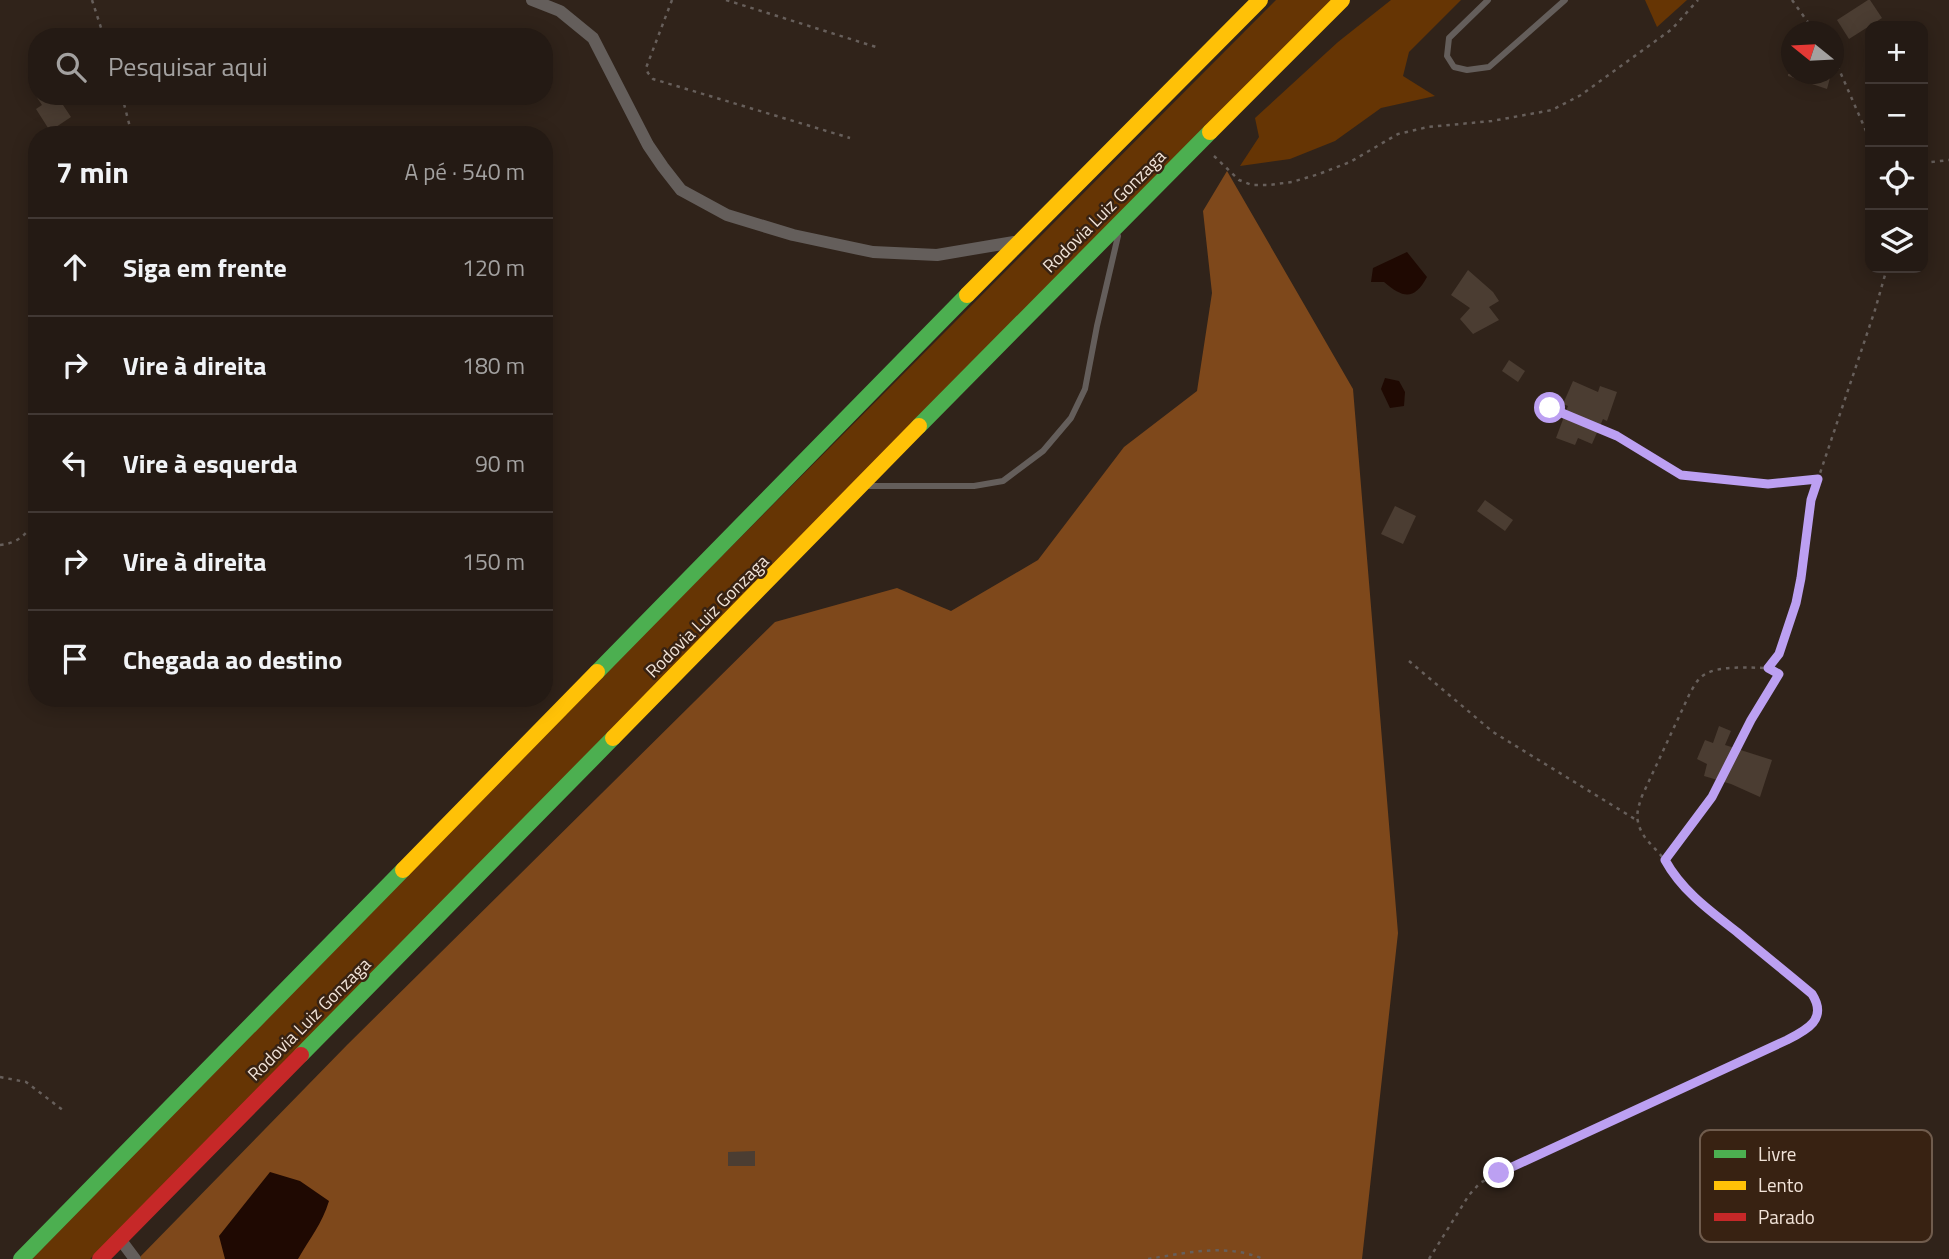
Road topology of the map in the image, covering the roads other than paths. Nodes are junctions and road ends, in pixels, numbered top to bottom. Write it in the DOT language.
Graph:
graph roads {
  1 [pos="532,0"];
  2 [pos="1260,0"];
  3 [pos="1342,0"];
  4 [pos="1488,0"];
  5 [pos="1565,0"];
  6 [pos="1122,220"];
  7 [pos="1019,241"];
  8 [pos="861,486"];
  9 [pos="120,1239"];
  10 [pos="21,1259"];
  11 [pos="100,1259"];
  12 [pos="135,1259"];
  1 -- 7 [label="street"];
  2 -- 7 [label="highway"];
  3 -- 6 [label="highway, Rodovia Luiz Gonzaga"];
  4 -- 5 [label="lane"];
  6 -- 8 [label="highway, Rodovia Luiz Gonzaga"];
  6 -- 8 [label="lane"];
  7 -- 10 [label="highway"];
  8 -- 9 [label="highway, Rodovia Luiz Gonzaga"];
  9 -- 11 [label="highway, Rodovia Luiz Gonzaga"];
  9 -- 12 [label="street"];
}
